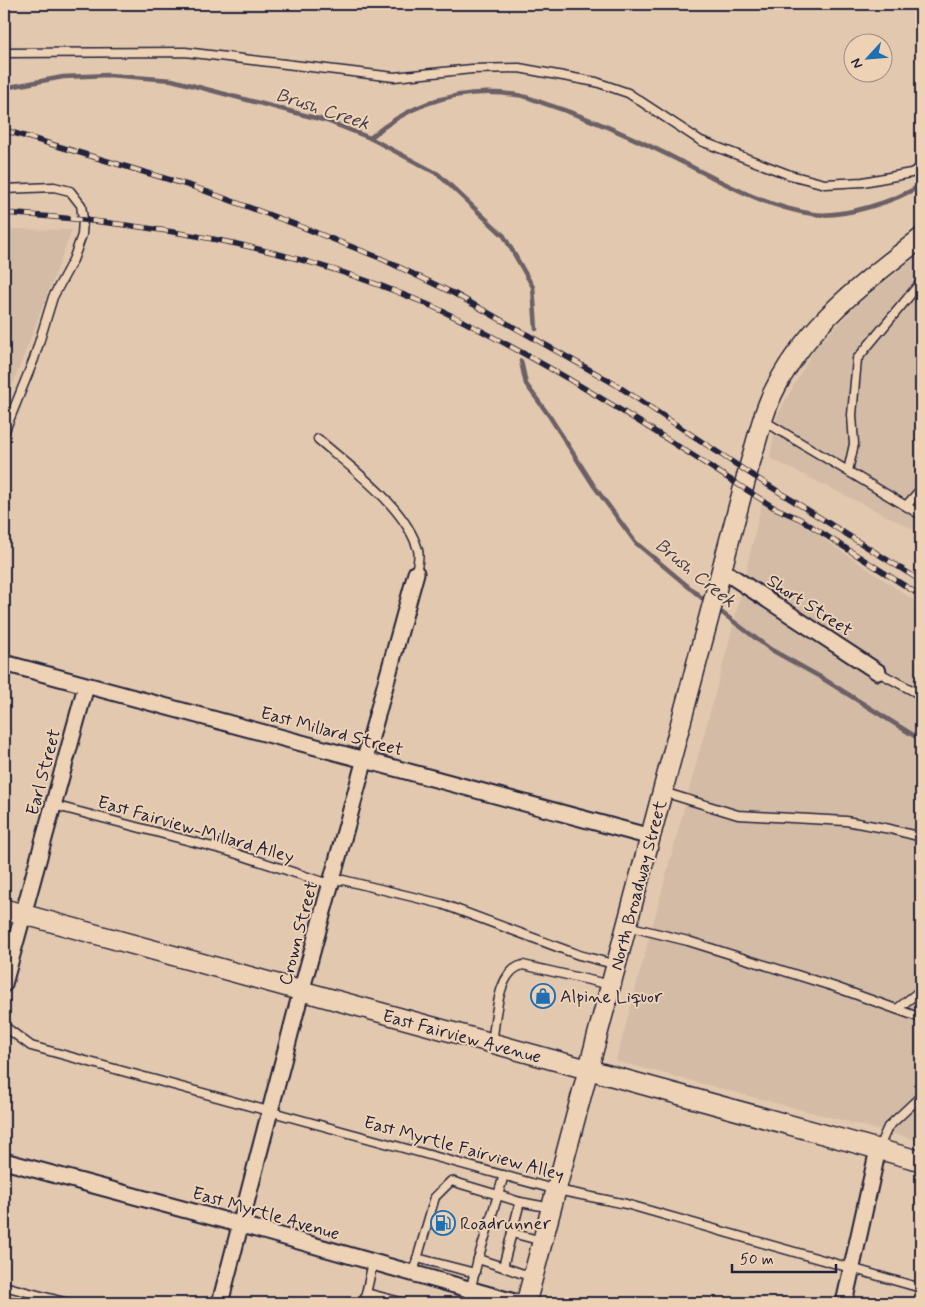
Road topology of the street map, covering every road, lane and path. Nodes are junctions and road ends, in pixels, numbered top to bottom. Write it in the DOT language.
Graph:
graph roads {
  1 [pos="4,53"];
  2 [pos="921,168"];
  3 [pos="4,189"];
  4 [pos="921,238"];
  5 [pos="921,282"];
  6 [pos="764,421"];
  7 [pos="4,433"];
  8 [pos="318,439"];
  9 [pos="848,471"];
  10 [pos="921,489"];
  11 [pos="906,506"];
  12 [pos="921,515"];
  13 [pos="416,573"];
  14 [pos="720,577"];
  15 [pos="4,663"];
  16 [pos="878,672"];
  17 [pos="86,686"];
  18 [pos="921,696"];
  19 [pos="365,759"];
  20 [pos="663,792"];
  21 [pos="53,806"];
  22 [pos="651,837"];
  23 [pos="921,837"];
  24 [pos="331,882"];
  25 [pos="4,909"];
  26 [pos="22,914"];
  27 [pos="627,926"];
  28 [pos="617,964"];
  29 [pos="4,984"];
  30 [pos="612,985"];
  31 [pos="921,990"];
  32 [pos="301,992"];
  33 [pos="897,1009"];
  34 [pos="921,1018"];
  35 [pos="4,1026"];
  36 [pos="492,1044"];
  37 [pos="589,1071"];
  38 [pos="921,1096"];
  39 [pos="271,1110"];
  40 [pos="878,1149"];
  41 [pos="4,1161"];
  42 [pos="921,1161"];
  43 [pos="504,1175"];
  44 [pos="557,1190"];
  45 [pos="498,1195"];
  46 [pos="520,1202"];
  47 [pos="552,1208"];
  48 [pos="242,1225"];
  49 [pos="512,1233"];
  50 [pos="543,1241"];
  51 [pos="418,1258"];
  52 [pos="478,1259"];
  53 [pos="373,1262"];
  54 [pos="503,1267"];
  55 [pos="852,1269"];
  56 [pos="413,1273"];
  57 [pos="475,1273"];
  58 [pos="533,1278"];
  59 [pos="4,1286"];
  60 [pos="921,1288"];
  61 [pos="366,1293"];
  62 [pos="468,1296"];
  63 [pos="68,1303"];
  64 [pos="220,1303"];
  65 [pos="364,1303"];
  66 [pos="405,1303"];
  67 [pos="518,1303"];
  68 [pos="526,1303"];
  69 [pos="844,1303"];
  1 -- 2 [label="lane"];
  3 -- 7 [label="lane"];
  4 -- 6 [label="street, North Broadway Street"];
  5 -- 9 [label="lane"];
  6 -- 9 [label="lane"];
  6 -- 14 [label="street, North Broadway Street"];
  8 -- 13 [label="lane"];
  9 -- 11 [label="lane"];
  10 -- 11 [label="lane"];
  11 -- 12 [label="lane"];
  13 -- 19 [label="street, Crown Street"];
  14 -- 16 [label="street, Short Street"];
  14 -- 20 [label="street, North Broadway Street"];
  15 -- 17 [label="street, East Millard Street"];
  16 -- 18 [label="lane"];
  17 -- 19 [label="street, East Millard Street"];
  17 -- 21 [label="street, Earl Street"];
  19 -- 22 [label="street, East Millard Street"];
  19 -- 24 [label="street, Crown Street"];
  20 -- 22 [label="street, North Broadway Street"];
  20 -- 23 [label="lane"];
  21 -- 24 [label="lane, East Fairview-Millard Alley"];
  21 -- 26 [label="street, Earl Street"];
  22 -- 27 [label="street, North Broadway Street"];
  24 -- 28 [label="lane, East Fairview-Millard Alley"];
  24 -- 32 [label="street, Crown Street"];
  25 -- 26 [label="street, East Fairview Avenue"];
  26 -- 29 [label="street, Earl Street"];
  26 -- 32 [label="street, East Fairview Avenue"];
  27 -- 28 [label="street, North Broadway Street"];
  27 -- 33 [label="lane"];
  28 -- 30 [label="street, North Broadway Street"];
  30 -- 36 [label="lane"];
  30 -- 37 [label="street, North Broadway Street"];
  31 -- 33 [label="lane"];
  32 -- 36 [label="street, East Fairview Avenue"];
  32 -- 39 [label="street, Crown Street"];
  33 -- 34 [label="lane"];
  35 -- 39 [label="lane, East Myrtle Fairview Alley"];
  36 -- 37 [label="street, East Fairview Avenue"];
  37 -- 40 [label="street, East Fairview Avenue"];
  37 -- 44 [label="street, North Broadway Street"];
  38 -- 40 [label="lane"];
  39 -- 43 [label="lane, East Myrtle Fairview Alley"];
  39 -- 48 [label="street, Crown Street"];
  40 -- 42 [label="street, East Fairview Avenue"];
  40 -- 55 [label="street"];
  41 -- 48 [label="street, East Myrtle Avenue"];
  43 -- 44 [label="lane, East Myrtle Fairview Alley"];
  43 -- 45 [label="lane"];
  44 -- 47 [label="street, North Broadway Street"];
  44 -- 55 [label="lane, East Myrtle Fairview Alley"];
  45 -- 46 [label="lane"];
  45 -- 51 [label="lane"];
  45 -- 52 [label="lane"];
  46 -- 47 [label="lane"];
  46 -- 49 [label="lane"];
  47 -- 50 [label="street, North Broadway Street"];
  48 -- 53 [label="street, East Myrtle Avenue"];
  48 -- 64 [label="street, Crown Street"];
  49 -- 50 [label="lane"];
  49 -- 54 [label="lane"];
  50 -- 58 [label="street, North Broadway Street"];
  51 -- 56 [label="lane"];
  51 -- 57 [label="lane"];
  52 -- 54 [label="lane"];
  52 -- 57 [label="lane"];
  53 -- 56 [label="street, East Myrtle Avenue"];
  53 -- 61 [label="lane"];
  54 -- 58 [label="lane"];
  55 -- 60 [label="lane, East Myrtle Fairview Alley"];
  55 -- 69 [label="street"];
  56 -- 62 [label="street, East Myrtle Avenue"];
  57 -- 62 [label="lane"];
  58 -- 68 [label="street, North Broadway Street"];
  59 -- 63 [label="lane"];
  61 -- 65 [label="lane"];
  61 -- 66 [label="lane"];
  62 -- 67 [label="street, East Myrtle Avenue"];
}
